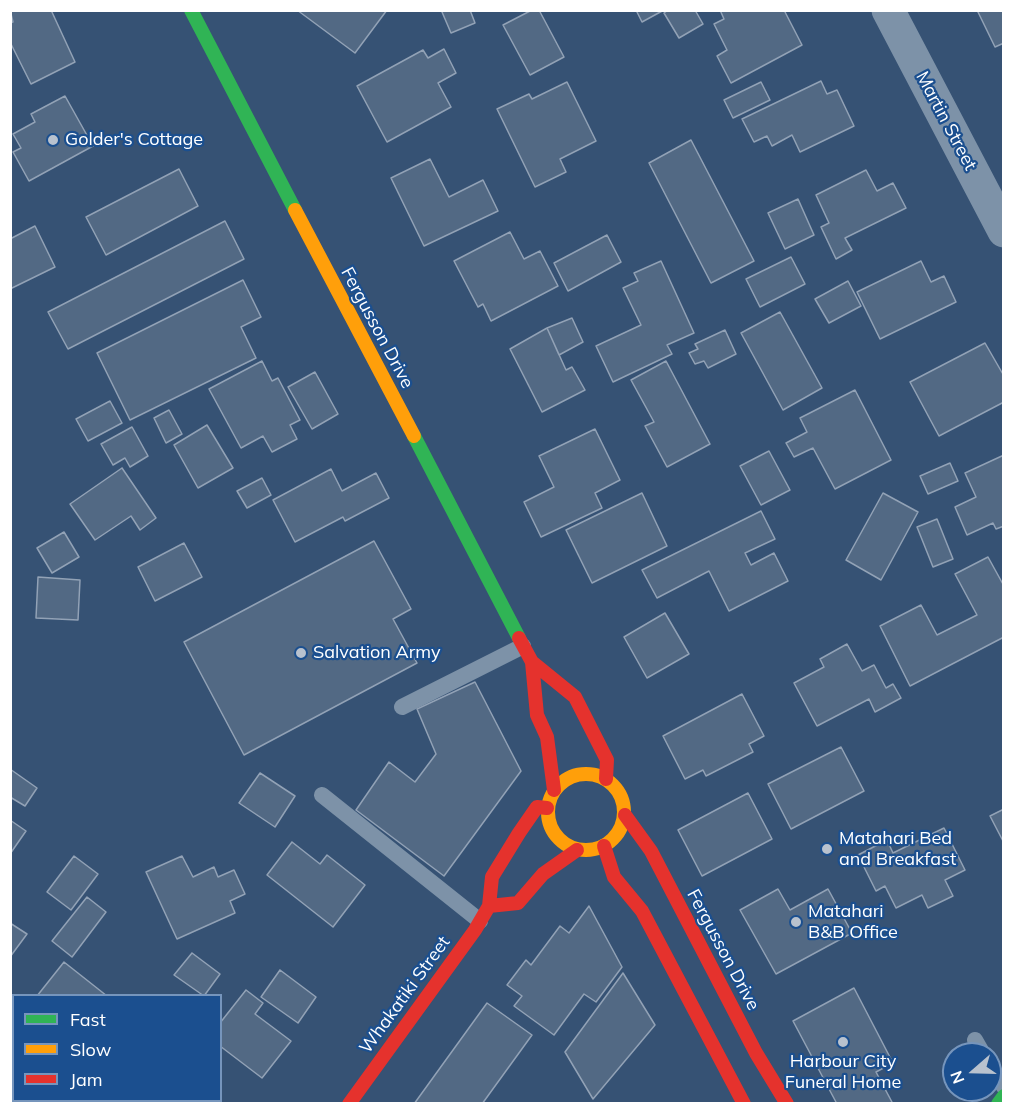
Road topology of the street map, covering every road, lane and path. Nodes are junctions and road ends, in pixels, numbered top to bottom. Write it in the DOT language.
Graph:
graph roads {
  1 [pos="191,10"];
  2 [pos="888,10"];
  3 [pos="1004,231"];
  4 [pos="523,645"];
  5 [pos="532,663"];
  6 [pos="402,707"];
  7 [pos="606,779"];
  8 [pos="554,790"];
  9 [pos="322,795"];
  10 [pos="547,808"];
  11 [pos="625,815"];
  12 [pos="604,846"];
  13 [pos="577,850"];
  14 [pos="489,906"];
  15 [pos="480,921"];
  16 [pos="1004,1096"];
  17 [pos="349,1104"];
  18 [pos="744,1104"];
  19 [pos="787,1104"];
  20 [pos="998,1104"];
  1 -- 4 [label="main road, Fergusson Drive"];
  2 -- 3 [label="street, Martin Street"];
  4 -- 5 [label="main road, Fergusson Drive"];
  4 -- 6 [label="lane"];
  5 -- 7 [label="main road, Fergusson Drive"];
  5 -- 8 [label="main road, Fergusson Drive"];
  7 -- 8 [label="main road"];
  7 -- 11 [label="main road"];
  8 -- 10 [label="main road"];
  9 -- 15 [label="lane"];
  10 -- 13 [label="main road"];
  10 -- 14 [label="main road, Whakatiki Street"];
  11 -- 12 [label="main road"];
  11 -- 19 [label="main road, Fergusson Drive"];
  12 -- 13 [label="main road"];
  12 -- 18 [label="main road"];
  13 -- 14 [label="main road"];
  14 -- 15 [label="main road, Whakatiki Street"];
  15 -- 17 [label="main road, Whakatiki Street"];
  16 -- 20 [label="main road"];
}
